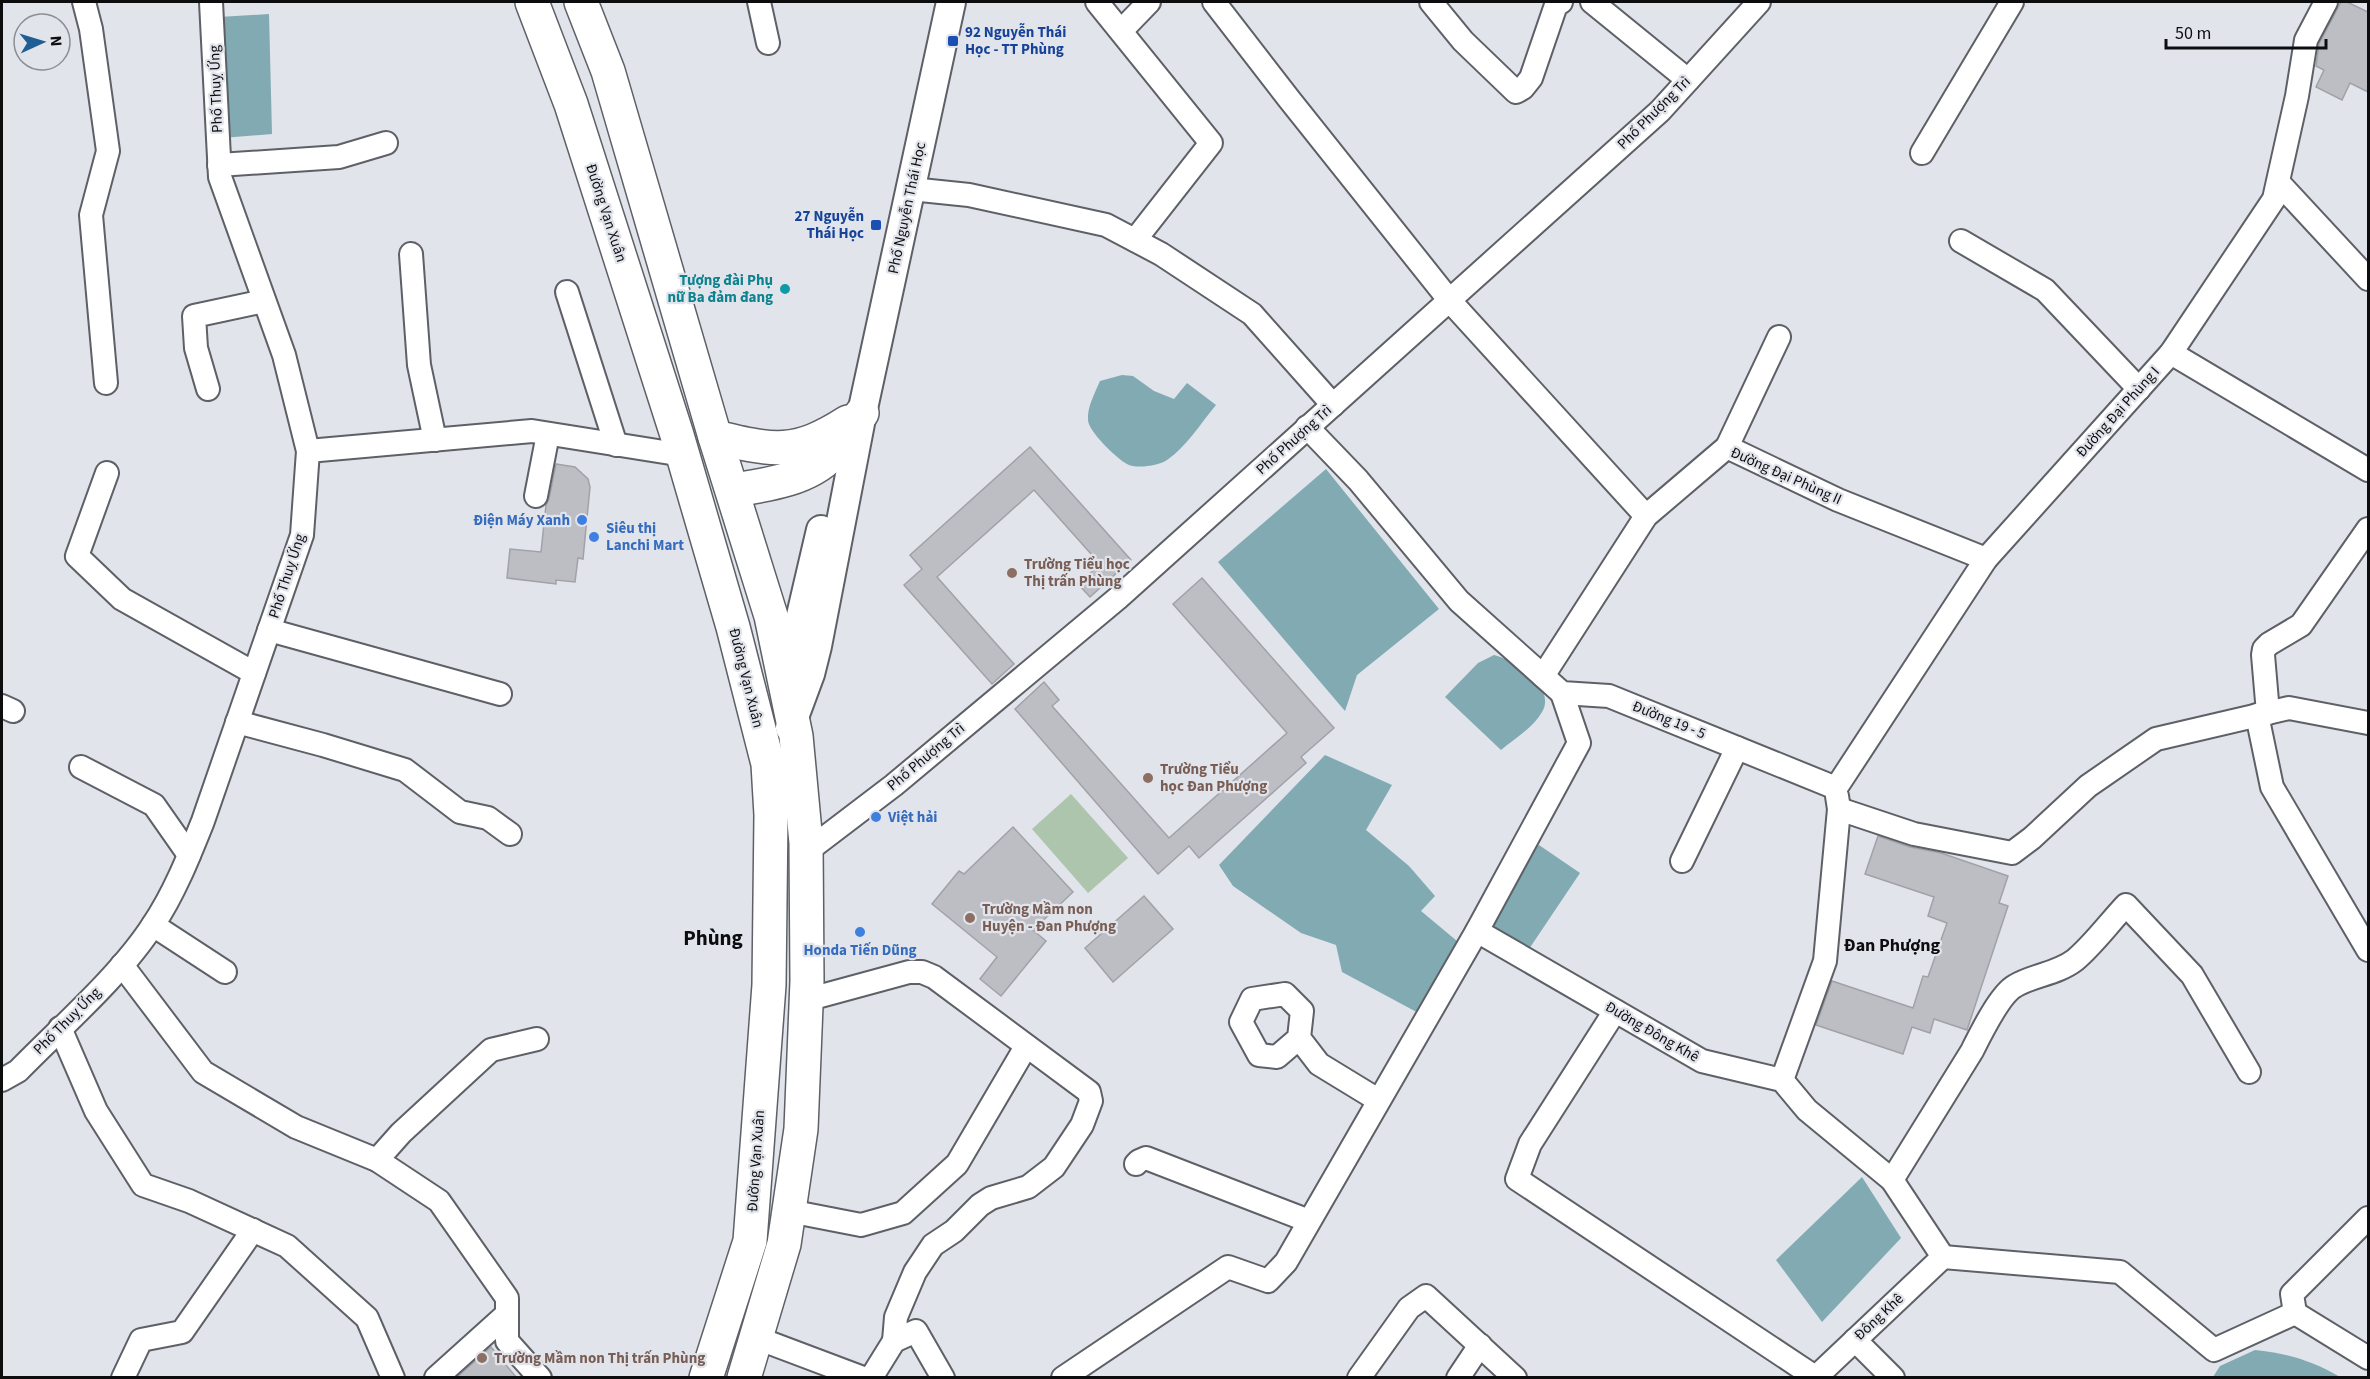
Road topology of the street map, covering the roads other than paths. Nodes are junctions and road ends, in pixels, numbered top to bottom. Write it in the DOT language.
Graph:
graph roads {
  1 [pos="84,2"];
  2 [pos="211,2"];
  3 [pos="532,2"];
  4 [pos="581,2"];
  5 [pos="759,2"];
  6 [pos="951,2"];
  7 [pos="1097,2"];
  8 [pos="1149,2"];
  9 [pos="1214,2"];
  10 [pos="1431,2"];
  11 [pos="1592,2"];
  12 [pos="1759,2"];
  13 [pos="2012,2"];
  14 [pos="2326,2"];
  15 [pos="1557,3"];
  16 [pos="1121,31"];
  17 [pos="768,43"];
  18 [pos="1688,80"];
  19 [pos="386,143"];
  20 [pos="1922,153"];
  21 [pos="219,165"];
  22 [pos="2279,183"];
  23 [pos="911,189"];
  24 [pos="1135,240"];
  25 [pos="1961,242"];
  26 [pos="411,254"];
  27 [pos="2368,279"];
  28 [pos="567,292"];
  29 [pos="264,301"];
  30 [pos="1450,301"];
  31 [pos="1779,337"];
  32 [pos="2171,353"];
  33 [pos="106,383"];
  34 [pos="208,389"];
  35 [pos="2139,389"];
  36 [pos="1333,405"];
  37 [pos="862,413"];
  38 [pos="1307,428"];
  39 [pos="548,434"];
  40 [pos="715,437"];
  41 [pos="435,440"];
  42 [pos="616,445"];
  43 [pos="1728,447"];
  44 [pos="308,452"];
  45 [pos="683,455"];
  46 [pos="2368,470"];
  47 [pos="107,473"];
  48 [pos="733,490"];
  49 [pos="536,496"];
  50 [pos="1646,516"];
  51 [pos="2368,529"];
  52 [pos="1986,559"];
  53 [pos="269,630"];
  54 [pos="254,673"];
  55 [pos="1544,676"];
  56 [pos="799,682"];
  57 [pos="1563,693"];
  58 [pos="500,694"];
  59 [pos="752,701"];
  60 [pos="2262,714"];
  61 [pos="237,722"];
  62 [pos="2368,723"];
  63 [pos="793,724"];
  64 [pos="1737,748"];
  65 [pos="768,764"];
  66 [pos="81,767"];
  67 [pos="1838,799"];
  68 [pos="510,834"];
  69 [pos="806,852"];
  70 [pos="189,855"];
  71 [pos="1682,861"];
  72 [pos="153,925"];
  73 [pos="1477,931"];
  74 [pos="2368,950"];
  75 [pos="122,964"];
  76 [pos="225,972"];
  77 [pos="806,1000"];
  78 [pos="1615,1011"];
  79 [pos="60,1029"];
  80 [pos="1299,1038"];
  81 [pos="537,1039"];
  82 [pos="1022,1055"];
  83 [pos="2249,1072"];
  84 [pos="2,1080"];
  85 [pos="1782,1080"];
  86 [pos="1378,1100"];
  87 [pos="377,1160"];
  88 [pos="1136,1164"];
  89 [pos="1892,1180"];
  90 [pos="789,1211"];
  91 [pos="2368,1218"];
  92 [pos="1309,1221"];
  93 [pos="253,1230"];
  94 [pos="1942,1257"];
  95 [pos="2295,1313"];
  96 [pos="507,1315"];
  97 [pos="757,1338"];
  98 [pos="1855,1340"];
  99 [pos="894,1341"];
  100 [pos="1480,1344"];
  101 [pos="2368,1358"];
  102 [pos="749,1376"];
  103 [pos="123,1377"];
  104 [pos="393,1377"];
  105 [pos="436,1377"];
  106 [pos="540,1377"];
  107 [pos="706,1377"];
  108 [pos="863,1377"];
  109 [pos="871,1377"];
  110 [pos="944,1377"];
  111 [pos="1063,1377"];
  112 [pos="1359,1377"];
  113 [pos="1458,1377"];
  114 [pos="1515,1377"];
  115 [pos="1815,1377"];
  116 [pos="1893,1377"];
  1 -- 33 [label="street"];
  2 -- 21 [label="street, Phố Thuỵ Ứng"];
  3 -- 45 [label="highway, Đường Vạn Xuân"];
  4 -- 40 [label="highway"];
  5 -- 17 [label="street"];
  6 -- 23 [label="main road, Phố Nguyễn Thái Học"];
  7 -- 16 [label="street"];
  8 -- 16 [label="street"];
  9 -- 30 [label="street"];
  10 -- 15 [label="street"];
  11 -- 18 [label="street"];
  12 -- 18 [label="street, Phố Phượng Trì"];
  13 -- 20 [label="street"];
  14 -- 22 [label="street, Đường Đại Phùng I"];
  16 -- 24 [label="street"];
  18 -- 30 [label="street, Phố Phượng Trì"];
  19 -- 21 [label="street"];
  21 -- 29 [label="street, Phố Thuỵ Ứng"];
  22 -- 27 [label="street"];
  22 -- 32 [label="street, Đường Đại Phùng I"];
  23 -- 24 [label="street"];
  23 -- 37 [label="main road, Phố Nguyễn Thái Học"];
  24 -- 36 [label="street"];
  25 -- 35 [label="street"];
  26 -- 41 [label="street"];
  28 -- 42 [label="street"];
  29 -- 34 [label="street"];
  29 -- 44 [label="street, Phố Thuỵ Ứng"];
  30 -- 36 [label="street, Phố Phượng Trì"];
  30 -- 50 [label="street"];
  31 -- 43 [label="street"];
  32 -- 35 [label="street, Đường Đại Phùng I"];
  32 -- 46 [label="street"];
  35 -- 52 [label="street, Đường Đại Phùng I"];
  36 -- 38 [label="street, Phố Phượng Trì"];
  37 -- 40 [label="highway"];
  37 -- 48 [label="highway"];
  37 -- 56 [label="main road, Phố Nguyễn Thái Học"];
  38 -- 55 [label="street"];
  38 -- 69 [label="street, Phố Phượng Trì"];
  39 -- 41 [label="street"];
  39 -- 42 [label="street"];
  39 -- 49 [label="street"];
  40 -- 48 [label="highway"];
  41 -- 44 [label="street"];
  42 -- 45 [label="street"];
  43 -- 50 [label="street, Đường Đại Phùng II"];
  43 -- 52 [label="street, Đường Đại Phùng II"];
  44 -- 53 [label="street, Phố Thuỵ Ứng"];
  45 -- 59 [label="highway, Đường Vạn Xuân"];
  47 -- 54 [label="street"];
  48 -- 56 [label="highway"];
  50 -- 55 [label="street, Đường Đại Phùng II"];
  51 -- 60 [label="street"];
  52 -- 67 [label="street, Đường Đại Phùng I"];
  53 -- 54 [label="street, Phố Thuỵ Ứng"];
  53 -- 58 [label="street"];
  54 -- 61 [label="street, Phố Thuỵ Ứng"];
  55 -- 57 [label="street"];
  56 -- 59 [label="highway"];
  56 -- 63 [label="highway"];
  56 -- 65 [label="main road, Phố Nguyễn Thái Học"];
  57 -- 64 [label="street, Đường 19 - 5"];
  57 -- 73 [label="street"];
  59 -- 65 [label="highway, Đường Vạn Xuân"];
  60 -- 62 [label="street"];
  60 -- 67 [label="street, Đường 19 - 5"];
  60 -- 74 [label="street"];
  61 -- 68 [label="street"];
  61 -- 70 [label="street, Phố Thuỵ Ứng"];
  63 -- 65 [label="main road"];
  63 -- 69 [label="highway"];
  64 -- 67 [label="street, Đường 19 - 5"];
  64 -- 71 [label="street"];
  65 -- 107 [label="highway, Đường Vạn Xuân"];
  66 -- 70 [label="street"];
  67 -- 85 [label="street"];
  69 -- 77 [label="highway"];
  70 -- 72 [label="street, Phố Thuỵ Ứng"];
  72 -- 75 [label="street, Phố Thuỵ Ứng"];
  72 -- 76 [label="street"];
  73 -- 78 [label="street, Đường Đông Khê"];
  73 -- 86 [label="street"];
  75 -- 79 [label="street, Phố Thuỵ Ứng"];
  75 -- 87 [label="street"];
  77 -- 90 [label="highway"];
  77 -- 99 [label="street"];
  78 -- 85 [label="street, Đường Đông Khê"];
  78 -- 115 [label="street"];
  79 -- 84 [label="street, Phố Thuỵ Ứng"];
  79 -- 93 [label="street"];
  80 -- 86 [label="street"];
  81 -- 87 [label="street"];
  82 -- 90 [label="street"];
  83 -- 89 [label="street"];
  85 -- 89 [label="street"];
  86 -- 92 [label="street"];
  87 -- 96 [label="street"];
  88 -- 92 [label="street"];
  89 -- 94 [label="street"];
  90 -- 97 [label="highway"];
  91 -- 95 [label="street"];
  92 -- 111 [label="street"];
  93 -- 103 [label="street"];
  93 -- 104 [label="street"];
  94 -- 95 [label="street"];
  94 -- 98 [label="street, Đông Khê"];
  95 -- 101 [label="street"];
  96 -- 105 [label="street"];
  96 -- 106 [label="street"];
  97 -- 102 [label="highway"];
  97 -- 108 [label="street"];
  98 -- 115 [label="street, Đông Khê"];
  98 -- 116 [label="street"];
  99 -- 109 [label="street"];
  99 -- 110 [label="street"];
  100 -- 112 [label="street"];
  100 -- 113 [label="street"];
  100 -- 114 [label="street"];
}
